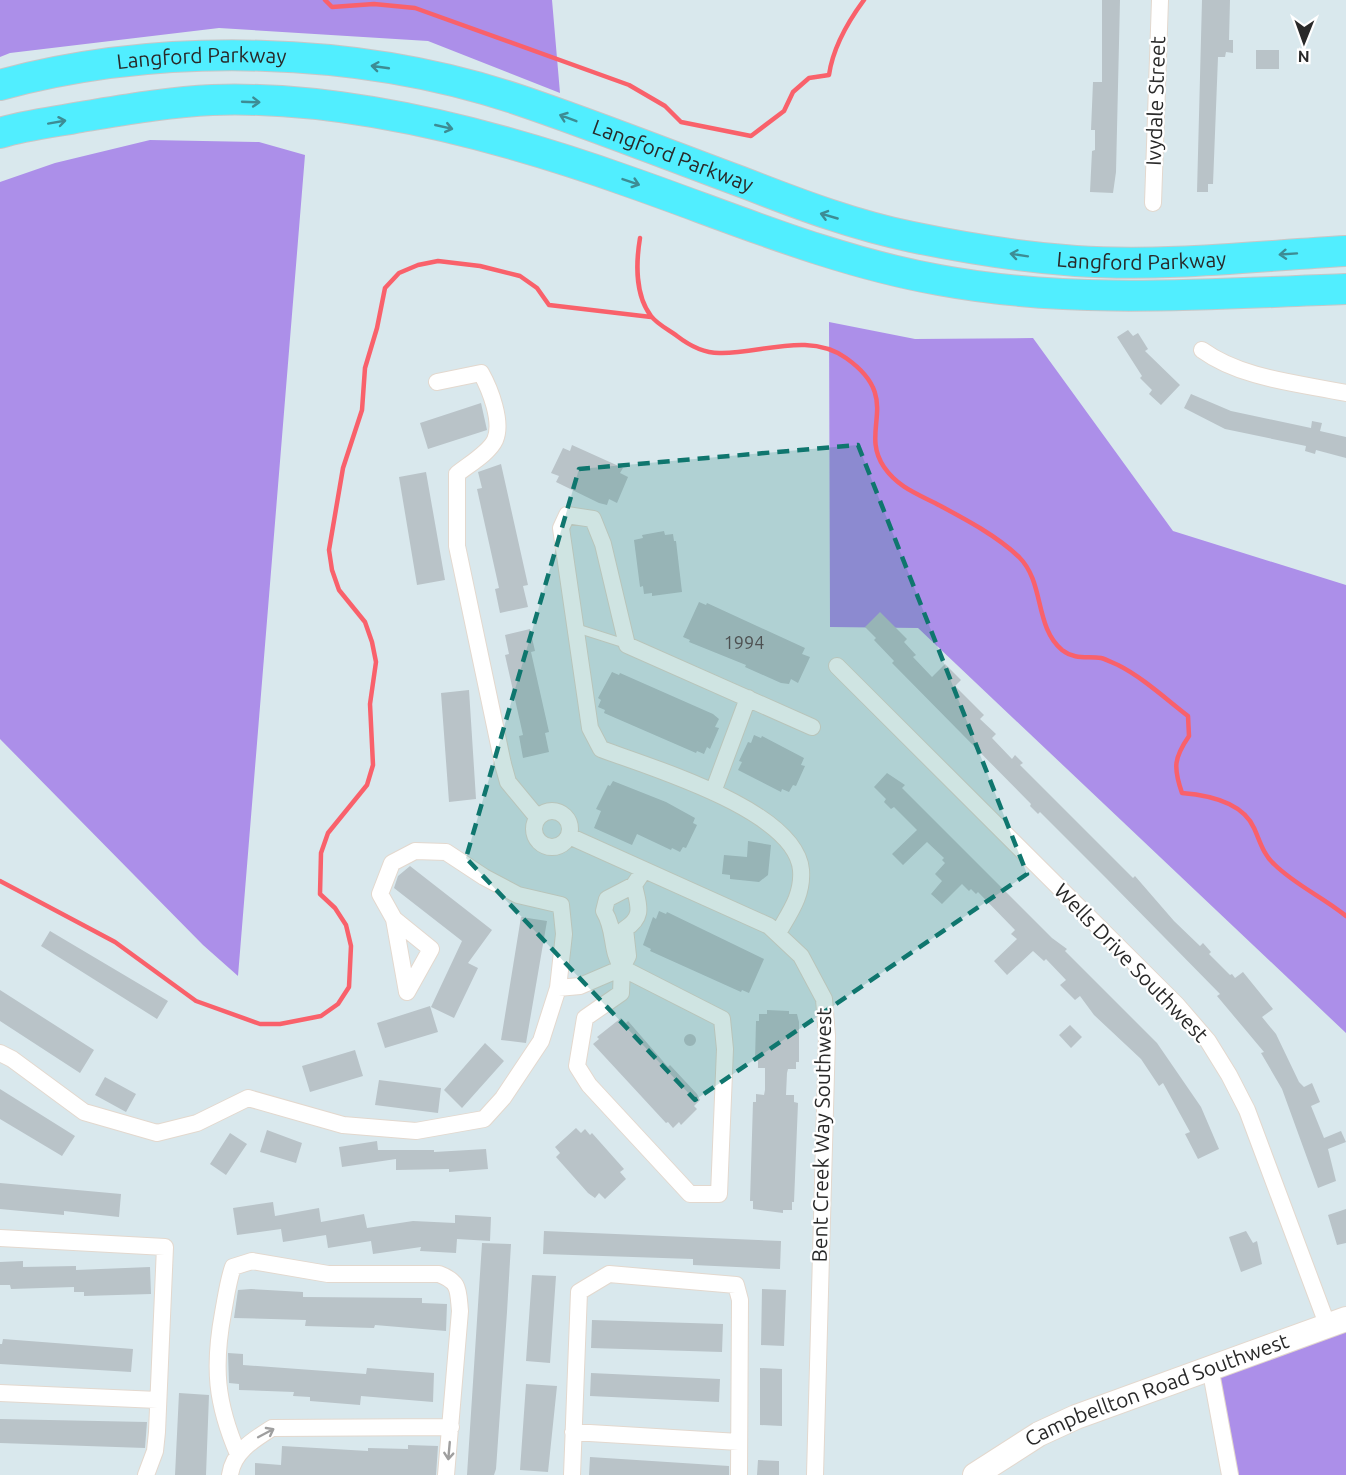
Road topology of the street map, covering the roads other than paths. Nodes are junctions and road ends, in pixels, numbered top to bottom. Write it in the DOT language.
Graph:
graph roads {
  1 [pos="1160,0"];
  2 [pos="0,85"];
  3 [pos="0,133"];
  4 [pos="1153,203"];
  5 [pos="1346,251"];
  6 [pos="1346,290"];
  7 [pos="1202,350"];
  8 [pos="437,382"];
  9 [pos="1346,393"];
  10 [pos="576,628"];
  11 [pos="627,645"];
  12 [pos="837,666"];
  13 [pos="748,698"];
  14 [pos="812,727"];
  15 [pos="713,792"];
  16 [pos="537,818"];
  17 [pos="569,836"];
  18 [pos="644,870"];
  19 [pos="631,890"];
  20 [pos="394,919"];
  21 [pos="616,928"];
  22 [pos="778,933"];
  23 [pos="622,968"];
  24 [pos="558,988"];
  25 [pos="0,1053"];
  26 [pos="0,1238"];
  27 [pos="1336,1322"];
  28 [pos="1210,1367"];
  29 [pos="0,1393"];
  30 [pos="158,1400"];
  31 [pos="451,1427"];
  32 [pos="573,1432"];
  33 [pos="739,1442"];
  34 [pos="238,1454"];
  35 [pos="146,1475"];
  36 [pos="230,1475"];
  37 [pos="446,1475"];
  38 [pos="572,1475"];
  39 [pos="739,1475"];
  40 [pos="815,1475"];
  41 [pos="975,1475"];
  42 [pos="1230,1475"];
  1 -- 4 [label="street, Ivydale Street"];
  5 -- 2 [label="highway, Langford Parkway, one-way"];
  3 -- 6 [label="highway, Langford Parkway, one-way"];
  7 -- 9 [label="street"];
  8 -- 16 [label="street"];
  10 -- 11 [label="lane"];
  10 -- 11 [label="street"];
  10 -- 15 [label="street"];
  11 -- 13 [label="street"];
  12 -- 27 [label="street, Wells Drive Southwest"];
  13 -- 14 [label="street"];
  13 -- 15 [label="street"];
  15 -- 22 [label="street"];
  16 -- 17 [label="street"];
  16 -- 17 [label="street"];
  17 -- 18 [label="street, Bent Creek Way Southwest"];
  18 -- 19 [label="street"];
  18 -- 22 [label="street, Bent Creek Way Southwest"];
  19 -- 21 [label="street"];
  19 -- 21 [label="street"];
  20 -- 24 [label="street"];
  21 -- 23 [label="street"];
  22 -- 40 [label="street, Bent Creek Way Southwest"];
  23 -- 23 [label="street"];
  23 -- 24 [label="street"];
  24 -- 25 [label="street"];
  26 -- 30 [label="street"];
  27 -- 28 [label="main road, Campbellton Road Southwest"];
  28 -- 41 [label="main road, Campbellton Road Southwest"];
  28 -- 42 [label="street"];
  29 -- 30 [label="street"];
  30 -- 35 [label="street"];
  34 -- 31 [label="street, one-way"];
  31 -- 34 [label="street"];
  31 -- 37 [label="street, one-way"];
  32 -- 33 [label="street"];
  32 -- 33 [label="street"];
  32 -- 38 [label="street"];
  33 -- 39 [label="street"];
  34 -- 36 [label="street"];
}
